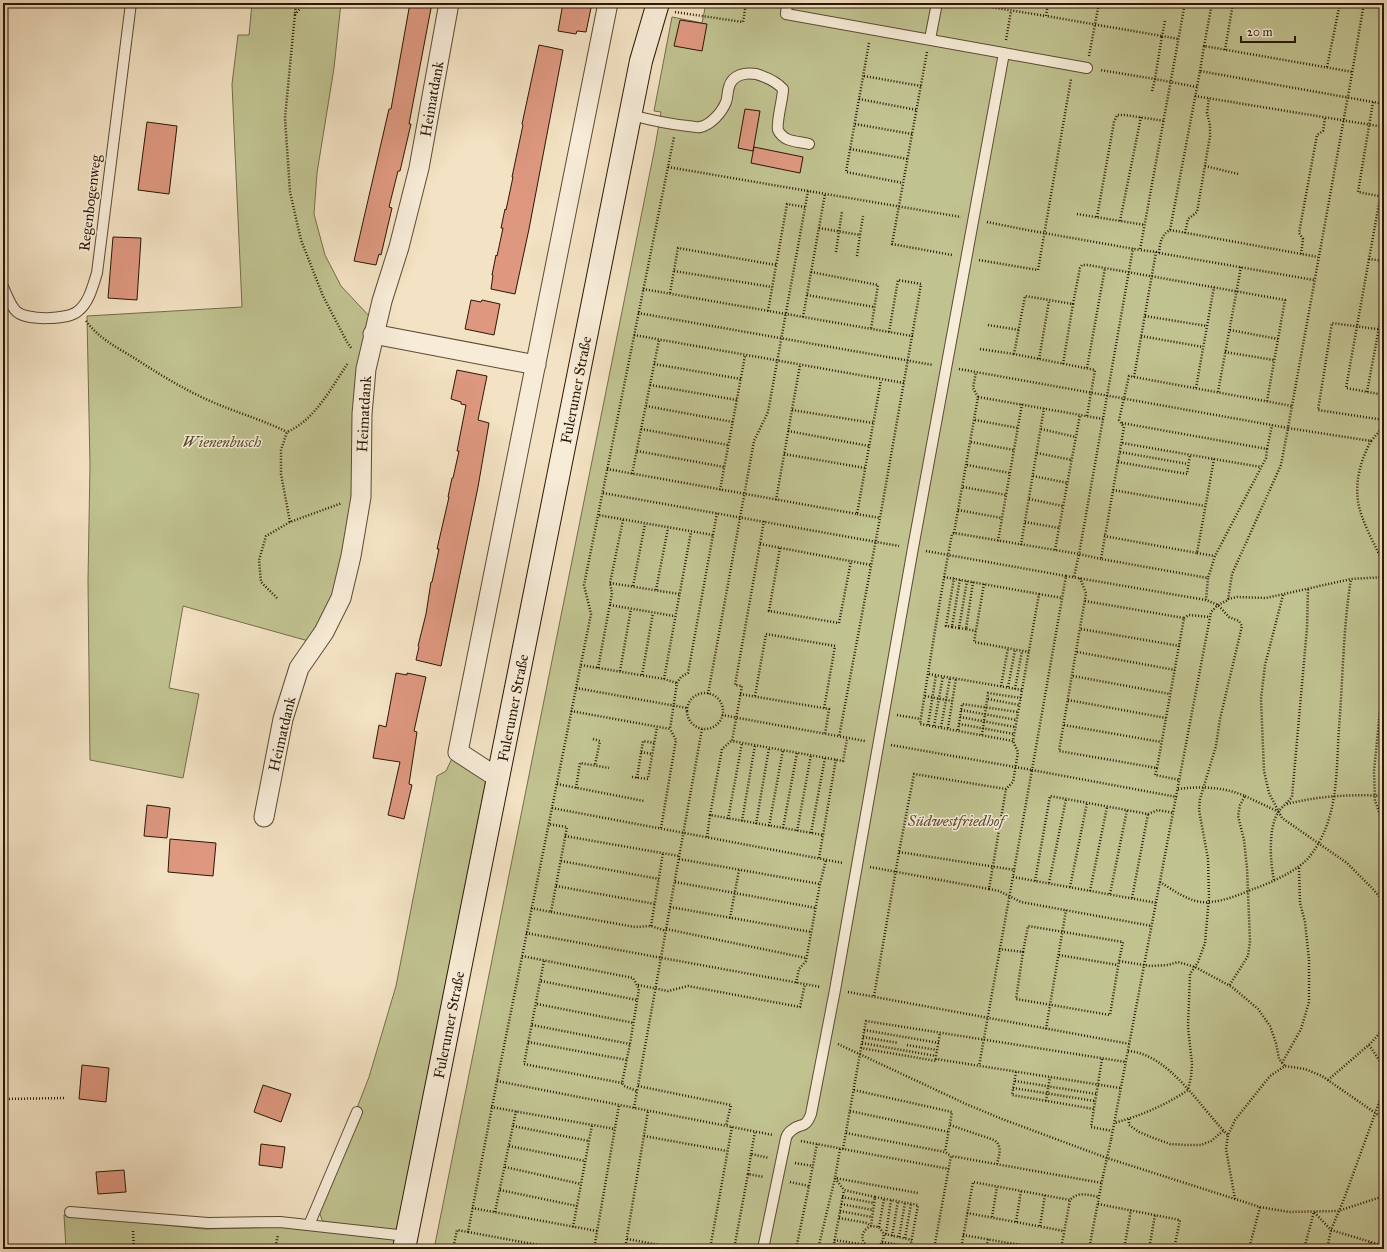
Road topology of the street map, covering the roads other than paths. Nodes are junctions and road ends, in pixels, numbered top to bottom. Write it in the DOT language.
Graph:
graph roads {
  1 [pos="131,3"];
  2 [pos="449,3"];
  3 [pos="608,3"];
  4 [pos="788,3"];
  5 [pos="936,3"];
  6 [pos="667,8"];
  7 [pos="930,40"];
  8 [pos="1004,53"];
  9 [pos="1087,68"];
  10 [pos="631,115"];
  11 [pos="809,144"];
  12 [pos="3,287"];
  13 [pos="374,334"];
  14 [pos="536,364"];
  15 [pos="498,778"];
  16 [pos="264,817"];
  17 [pos="356,1112"];
  18 [pos="70,1212"];
  19 [pos="309,1225"];
  20 [pos="406,1242"];
  21 [pos="763,1249"];
  1 -- 12 [label="lane, Regenbogenweg"];
  2 -- 13 [label="street, Heimatdank"];
  3 -- 14 [label="street, Fulerumer Straße"];
  4 -- 7 [label="lane"];
  5 -- 7 [label="lane"];
  6 -- 10 [label="main road, Fulerumer Straße"];
  7 -- 8 [label="lane"];
  8 -- 9 [label="lane"];
  8 -- 21 [label="lane"];
  10 -- 11 [label="lane"];
  10 -- 15 [label="main road, Fulerumer Straße"];
  13 -- 14 [label="street"];
  13 -- 16 [label="street, Heimatdank"];
  14 -- 15 [label="street, Fulerumer Straße"];
  15 -- 20 [label="main road, Fulerumer Straße"];
  17 -- 19 [label="lane"];
  18 -- 19 [label="lane"];
  19 -- 20 [label="lane"];
}
